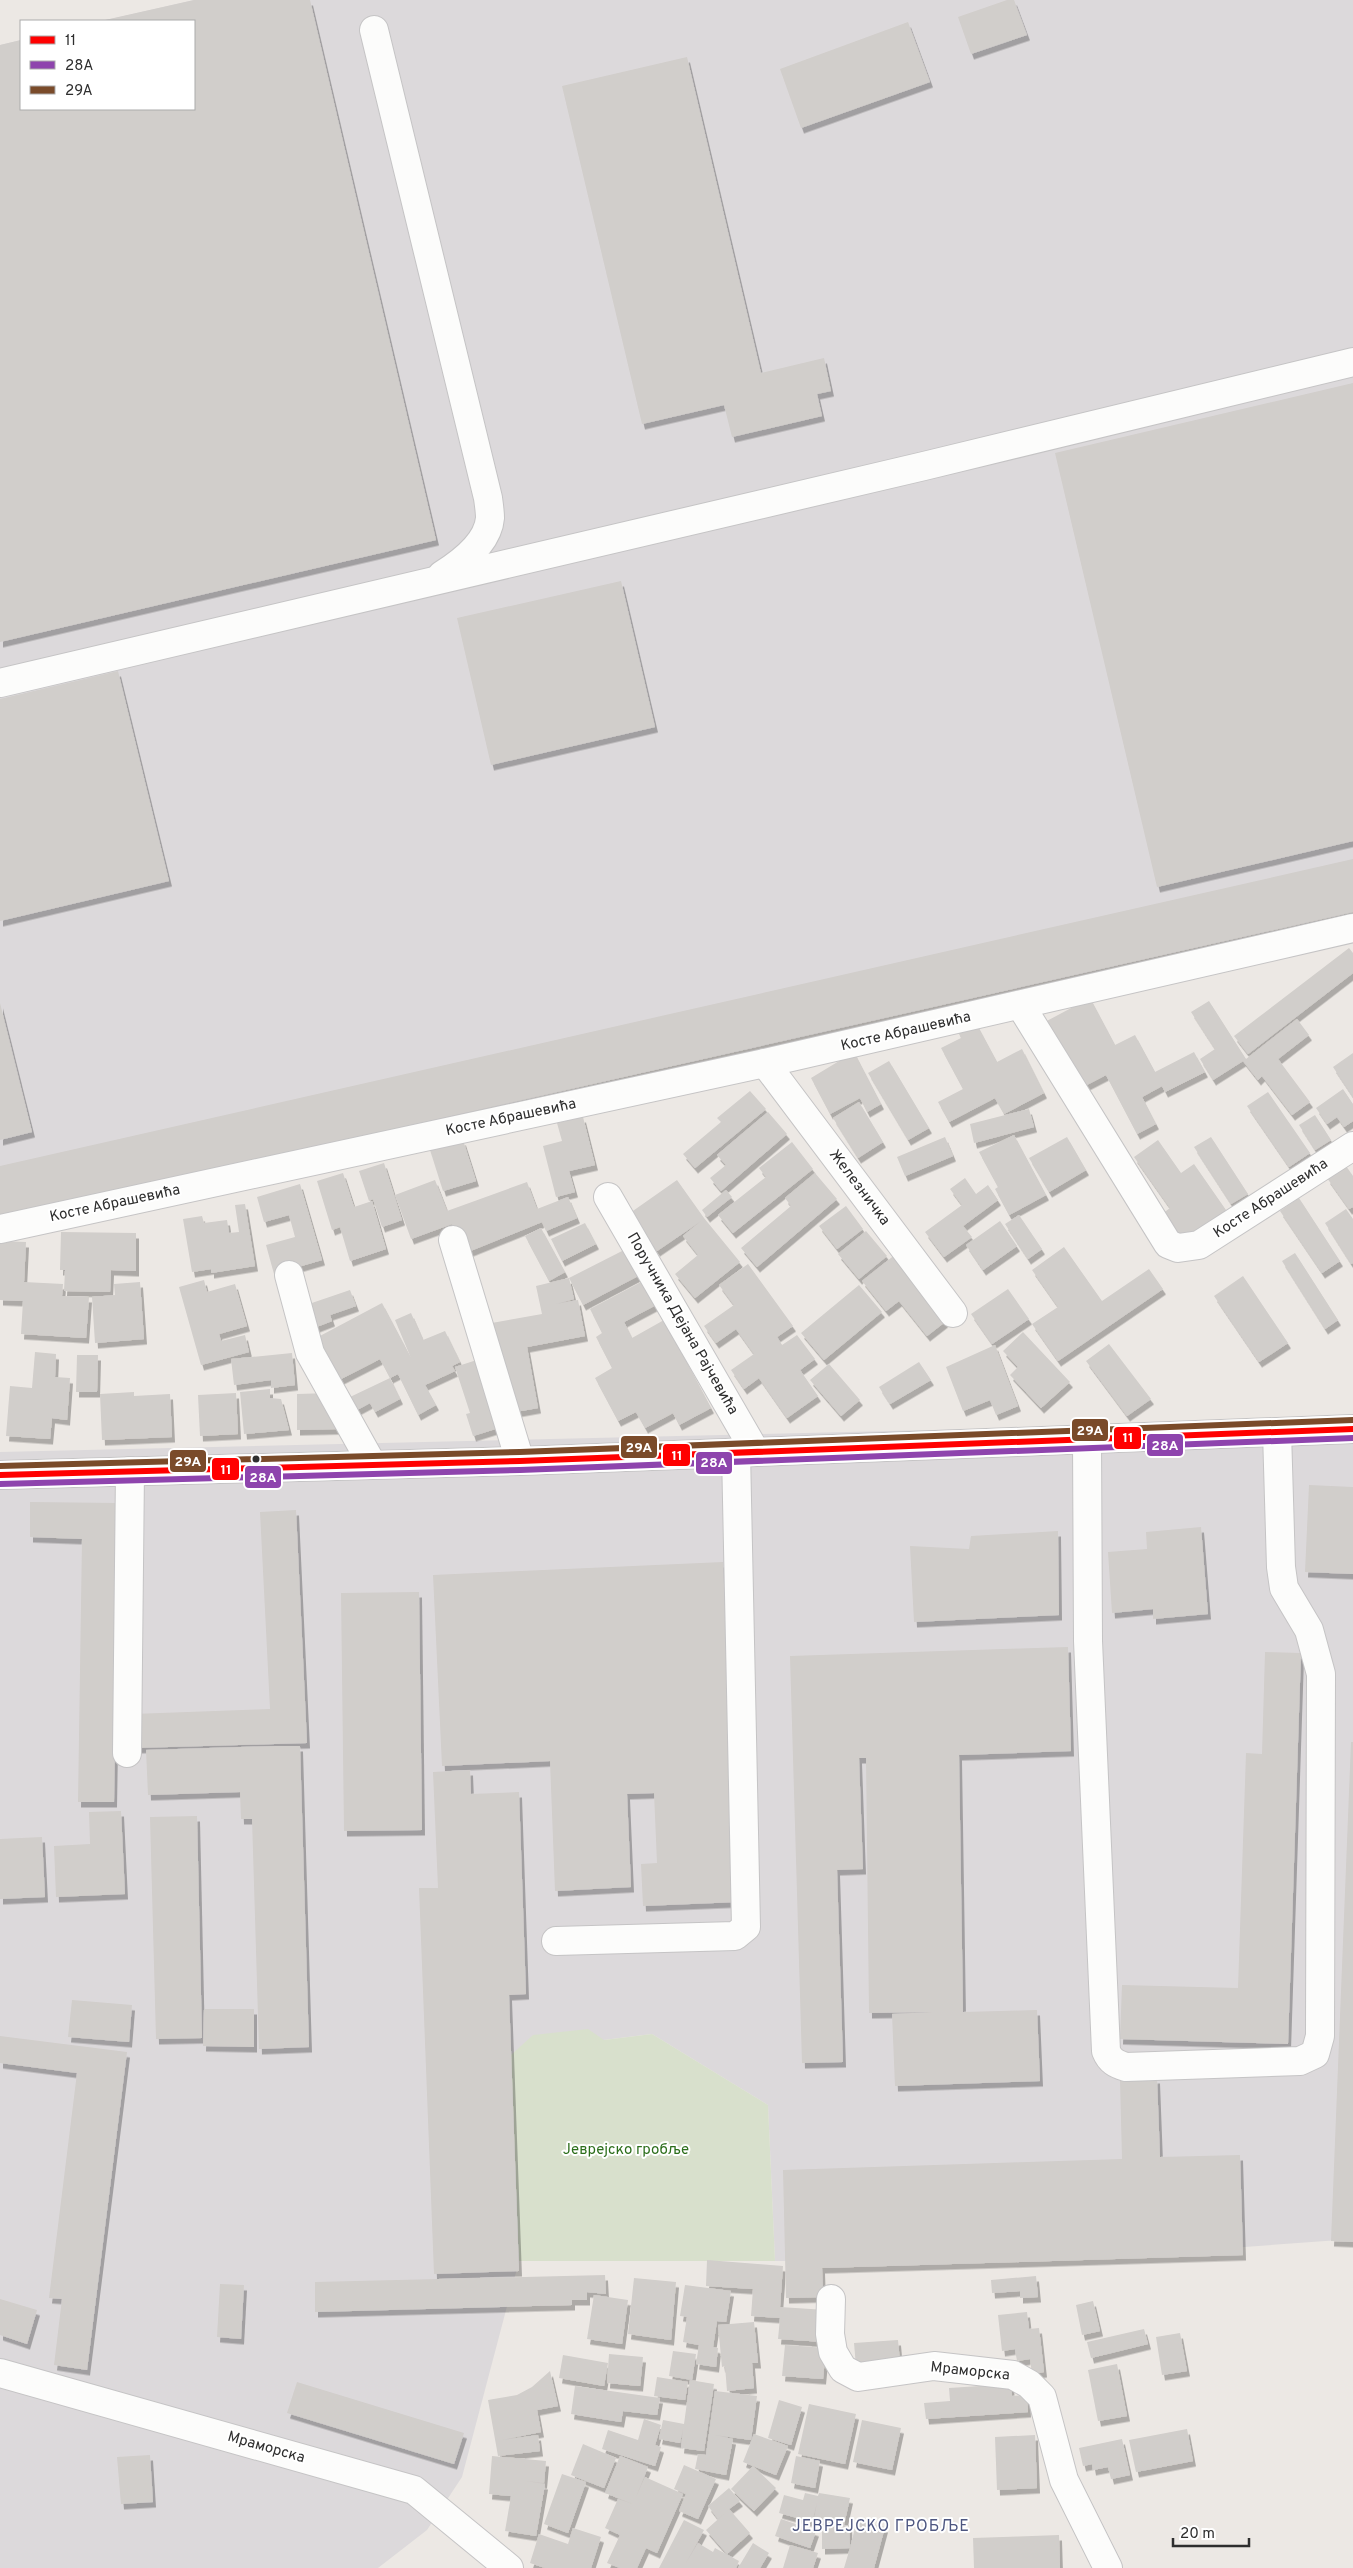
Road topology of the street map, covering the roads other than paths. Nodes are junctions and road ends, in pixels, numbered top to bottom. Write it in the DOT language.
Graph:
graph roads {
  1 [pos="374,30"];
  2 [pos="1353,362"];
  3 [pos="432,581"];
  4 [pos="0,682"];
  5 [pos="1353,928"];
  6 [pos="1021,1006"];
  7 [pos="764,1063"];
  8 [pos="1353,1146"];
  9 [pos="608,1197"];
  10 [pos="0,1229"];
  11 [pos="453,1240"];
  12 [pos="289,1275"];
  13 [pos="952,1313"];
  14 [pos="1353,1429"];
  15 [pos="1277,1432"];
  16 [pos="1087,1439"];
  17 [pos="746,1452"];
  18 [pos="520,1461"];
  19 [pos="372,1464"];
  20 [pos="130,1471"];
  21 [pos="0,1475"];
  22 [pos="127,1753"];
  23 [pos="556,1941"];
  24 [pos="831,2299"];
  25 [pos="0,2373"];
  26 [pos="509,2568"];
  27 [pos="1108,2568"];
  1 -- 3 [label="street"];
  2 -- 3 [label="street"];
  3 -- 4 [label="street"];
  5 -- 6 [label="street, Косте Абрашевића"];
  6 -- 7 [label="street, Косте Абрашевића"];
  6 -- 8 [label="street, Косте Абрашевића"];
  7 -- 10 [label="street, Косте Абрашевића"];
  7 -- 13 [label="street, Железничка"];
  9 -- 17 [label="street, Поручника Дејана Рајчевића"];
  11 -- 18 [label="street"];
  12 -- 19 [label="street"];
  14 -- 15 [label="street"];
  15 -- 16 [label="street"];
  15 -- 16 [label="street"];
  16 -- 17 [label="street"];
  17 -- 18 [label="street"];
  17 -- 23 [label="street"];
  18 -- 19 [label="street"];
  19 -- 20 [label="street"];
  20 -- 21 [label="street"];
  20 -- 22 [label="street"];
  24 -- 27 [label="street, Мраморска"];
  25 -- 26 [label="street, Мраморска"];
}
